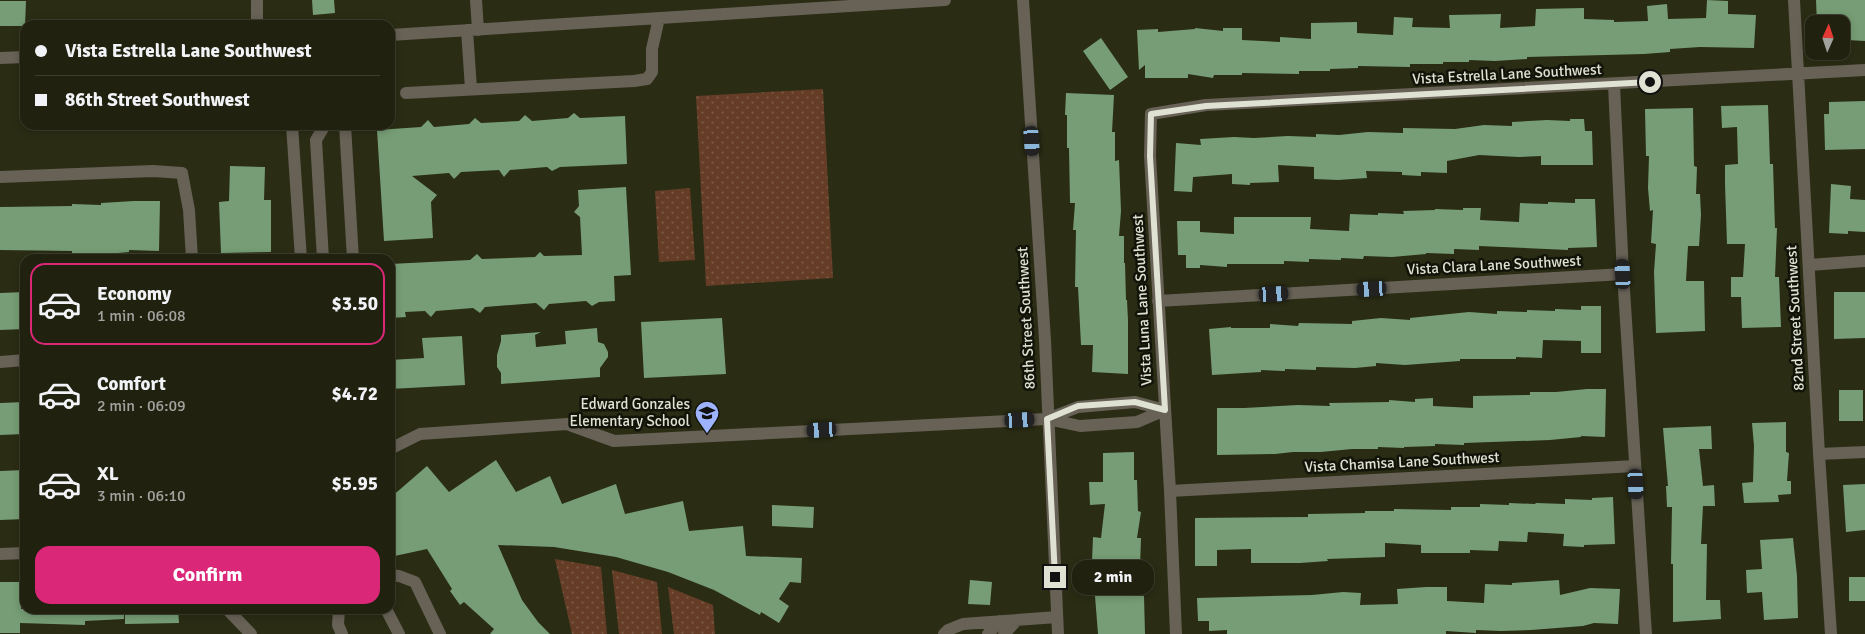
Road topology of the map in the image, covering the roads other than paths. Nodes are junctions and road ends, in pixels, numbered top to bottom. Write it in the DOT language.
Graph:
graph roads {
  1 [pos="257,0"];
  2 [pos="476,0"];
  3 [pos="945,0"];
  4 [pos="1023,0"];
  5 [pos="1794,0"];
  6 [pos="658,18"];
  7 [pos="257,20"];
  8 [pos="473,30"];
  9 [pos="395,35"];
  10 [pos="20,57"];
  11 [pos="0,58"];
  12 [pos="1865,70"];
  13 [pos="1799,74"];
  14 [pos="1614,84"];
  15 [pos="471,89"];
  16 [pos="406,93"];
  17 [pos="1151,114"];
  18 [pos="292,130"];
  19 [pos="322,130"];
  20 [pos="345,130"];
  21 [pos="0,177"];
  22 [pos="192,254"];
  23 [pos="301,254"];
  24 [pos="323,254"];
  25 [pos="353,254"];
  26 [pos="1865,261"];
  27 [pos="1809,265"];
  28 [pos="1623,274"];
  29 [pos="1158,301"];
  30 [pos="20,360"];
  31 [pos="0,362"];
  32 [pos="1165,410"];
  33 [pos="1047,419"];
  34 [pos="395,446"];
  35 [pos="1865,452"];
  36 [pos="1819,454"];
  37 [pos="1635,466"];
  38 [pos="1170,491"];
  39 [pos="20,553"];
  40 [pos="0,554"];
  41 [pos="395,576"];
  42 [pos="232,614"];
  43 [pos="339,614"];
  44 [pos="389,614"];
  45 [pos="1057,617"];
  46 [pos="1017,620"];
  47 [pos="1000,621"];
  48 [pos="976,622"];
  49 [pos="251,634"];
  50 [pos="342,634"];
  51 [pos="399,634"];
  52 [pos="440,634"];
  53 [pos="944,634"];
  54 [pos="965,634"];
  55 [pos="988,634"];
  56 [pos="1004,634"];
  57 [pos="1058,634"];
  58 [pos="1176,634"];
  59 [pos="1646,634"];
  60 [pos="1831,634"];
  1 -- 7 [label="street"];
  2 -- 8 [label="street"];
  3 -- 6 [label="street"];
  4 -- 33 [label="street, 86th Street Southwest"];
  5 -- 13 [label="street, 82nd Street Southwest"];
  6 -- 8 [label="street"];
  6 -- 15 [label="street"];
  8 -- 9 [label="street"];
  8 -- 15 [label="street"];
  10 -- 11 [label="street"];
  12 -- 13 [label="street, Vista Estrella Lane Southwest"];
  13 -- 14 [label="street, Vista Estrella Lane Southwest"];
  13 -- 27 [label="street, 82nd Street Southwest"];
  14 -- 17 [label="street, Vista Estrella Lane Southwest"];
  14 -- 28 [label="street"];
  15 -- 16 [label="street"];
  17 -- 29 [label="street, Vista Luna Lane Southwest"];
  18 -- 23 [label="street"];
  19 -- 24 [label="street"];
  20 -- 25 [label="street"];
  21 -- 22 [label="street"];
  26 -- 27 [label="street"];
  27 -- 36 [label="street, 82nd Street Southwest"];
  28 -- 29 [label="street, Vista Clara Lane Southwest"];
  28 -- 37 [label="street"];
  29 -- 32 [label="street, Vista Luna Lane Southwest"];
  30 -- 31 [label="street"];
  32 -- 33 [label="street"];
  32 -- 33 [label="street"];
  32 -- 38 [label="street, Vista Luna Lane Southwest"];
  33 -- 34 [label="street"];
  33 -- 45 [label="street, 86th Street Southwest"];
  35 -- 36 [label="street"];
  36 -- 60 [label="street, 82nd Street Southwest"];
  37 -- 38 [label="street, Vista Chamisa Lane Southwest"];
  37 -- 59 [label="street"];
  38 -- 58 [label="street, Vista Luna Lane Southwest"];
  39 -- 40 [label="street"];
  41 -- 52 [label="street"];
  42 -- 49 [label="street"];
  43 -- 50 [label="street"];
  44 -- 51 [label="street"];
  45 -- 46 [label="street"];
  45 -- 57 [label="street, 86th Street Southwest"];
  46 -- 47 [label="street"];
  46 -- 56 [label="street"];
  47 -- 48 [label="street"];
  47 -- 55 [label="street"];
  48 -- 53 [label="street"];
  48 -- 54 [label="street"];
}
